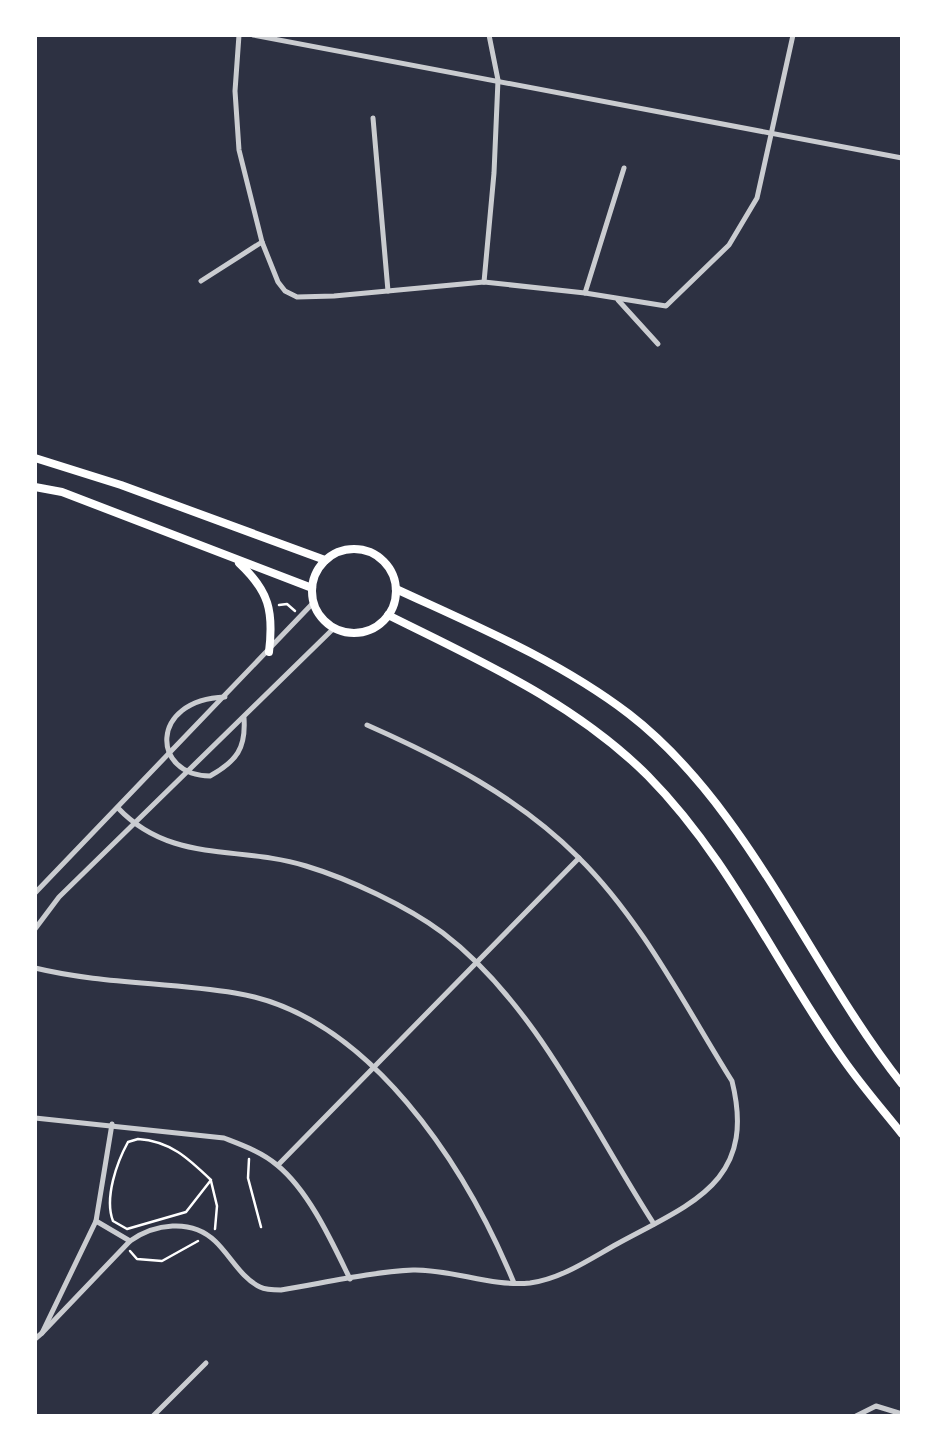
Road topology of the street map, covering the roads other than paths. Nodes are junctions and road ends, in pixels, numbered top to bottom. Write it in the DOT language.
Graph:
graph roads {
  1 [pos="239,35"];
  2 [pos="253,35"];
  3 [pos="489,35"];
  4 [pos="793,35"];
  5 [pos="498,80"];
  6 [pos="373,118"];
  7 [pos="769,134"];
  8 [pos="902,158"];
  9 [pos="624,167"];
  10 [pos="262,242"];
  11 [pos="201,281"];
  12 [pos="484,282"];
  13 [pos="388,291"];
  14 [pos="585,293"];
  15 [pos="617,299"];
  16 [pos="658,344"];
  17 [pos="35,458"];
  18 [pos="35,486"];
  19 [pos="234,558"];
  20 [pos="325,560"];
  21 [pos="312,587"];
  22 [pos="396,589"];
  23 [pos="313,602"];
  24 [pos="388,615"];
  25 [pos="334,628"];
  26 [pos="269,652"];
  27 [pos="225,697"];
  28 [pos="244,718"];
  29 [pos="367,725"];
  30 [pos="170,754"];
  31 [pos="187,772"];
  32 [pos="118,808"];
  33 [pos="133,824"];
  34 [pos="579,858"];
  35 [pos="35,893"];
  36 [pos="35,929"];
  37 [pos="476,962"];
  38 [pos="35,968"];
  39 [pos="376,1066"];
  40 [pos="902,1084"];
  41 [pos="35,1118"];
  42 [pos="112,1124"];
  43 [pos="902,1134"];
  44 [pos="278,1165"];
  45 [pos="96,1221"];
  46 [pos="654,1224"];
  47 [pos="130,1241"];
  48 [pos="350,1279"];
  49 [pos="514,1283"];
  50 [pos="42,1333"];
  51 [pos="35,1339"];
  52 [pos="206,1363"];
  53 [pos="902,1414"];
  54 [pos="153,1416"];
  55 [pos="856,1416"];
  1 -- 10 [label="street"];
  2 -- 5 [label="street"];
  3 -- 5 [label="street"];
  4 -- 7 [label="street"];
  5 -- 7 [label="street"];
  5 -- 12 [label="street"];
  6 -- 13 [label="street"];
  7 -- 8 [label="street"];
  7 -- 15 [label="street"];
  9 -- 14 [label="street"];
  10 -- 11 [label="street"];
  10 -- 13 [label="street"];
  12 -- 13 [label="street"];
  12 -- 14 [label="street"];
  14 -- 15 [label="street"];
  15 -- 16 [label="street"];
  17 -- 20 [label="main road"];
  18 -- 19 [label="main road"];
  19 -- 21 [label="main road"];
  19 -- 26 [label="main road"];
  20 -- 21 [label="main road"];
  20 -- 22 [label="main road"];
  21 -- 23 [label="main road"];
  22 -- 24 [label="main road"];
  22 -- 40 [label="main road"];
  23 -- 25 [label="main road"];
  23 -- 26 [label="street"];
  24 -- 25 [label="main road"];
  24 -- 43 [label="main road"];
  25 -- 28 [label="street"];
  26 -- 27 [label="street"];
  27 -- 30 [label="street"];
  27 -- 30 [label="street"];
  28 -- 31 [label="street"];
  28 -- 31 [label="street"];
  29 -- 34 [label="street"];
  30 -- 31 [label="street"];
  30 -- 32 [label="street"];
  31 -- 33 [label="street"];
  32 -- 33 [label="street"];
  32 -- 35 [label="street"];
  33 -- 36 [label="street"];
  33 -- 37 [label="street"];
  34 -- 37 [label="street"];
  34 -- 46 [label="street"];
  37 -- 39 [label="street"];
  37 -- 46 [label="street"];
  38 -- 39 [label="street"];
  39 -- 44 [label="street"];
  39 -- 49 [label="street"];
  41 -- 42 [label="street"];
  42 -- 44 [label="street"];
  42 -- 45 [label="street"];
  44 -- 48 [label="street"];
  45 -- 47 [label="street"];
  45 -- 50 [label="street"];
  46 -- 49 [label="street"];
  47 -- 48 [label="street"];
  47 -- 50 [label="street"];
  48 -- 49 [label="street"];
  50 -- 51 [label="street"];
  52 -- 54 [label="street"];
  53 -- 55 [label="street"];
}
